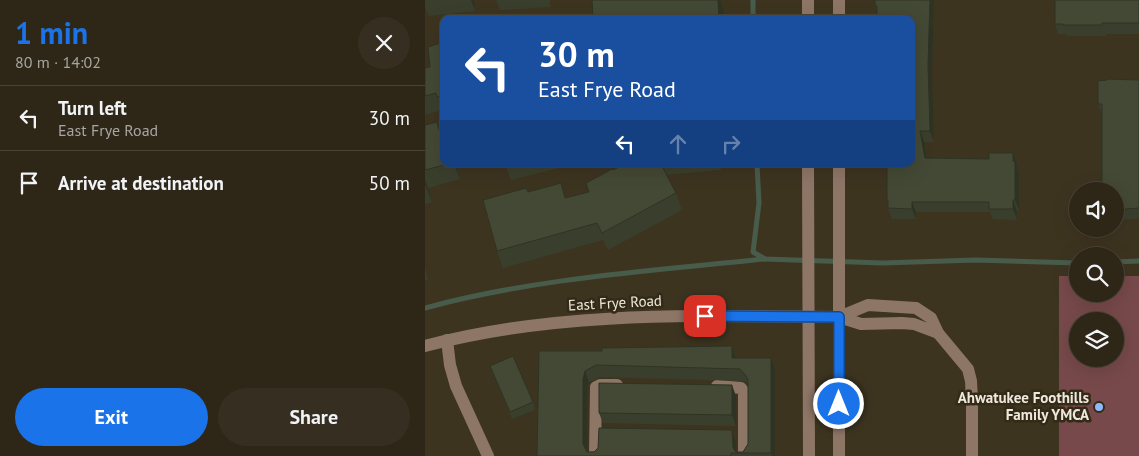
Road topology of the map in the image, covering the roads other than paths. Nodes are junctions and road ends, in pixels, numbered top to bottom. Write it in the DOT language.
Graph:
graph roads {
  1 [pos="808,0"];
  2 [pos="839,0"];
  3 [pos="808,15"];
  4 [pos="839,15"];
  5 [pos="809,167"];
  6 [pos="839,167"];
  7 [pos="901,306"];
  8 [pos="808,316"];
  9 [pos="839,317"];
  10 [pos="902,323"];
  11 [pos="938,333"];
  12 [pos="447,340"];
  13 [pos="425,346"];
  14 [pos="629,385"];
  15 [pos="707,386"];
  16 [pos="488,456"];
  17 [pos="595,456"];
  18 [pos="744,456"];
  19 [pos="809,456"];
  20 [pos="839,456"];
  21 [pos="972,456"];
  1 -- 3 [label="street"];
  2 -- 4 [label="street"];
  5 -- 8 [label="street"];
  6 -- 9 [label="street"];
  7 -- 9 [label="street, East Frye Road"];
  7 -- 10 [label="street"];
  7 -- 11 [label="street, East Frye Road"];
  8 -- 9 [label="street, East Frye Road"];
  8 -- 12 [label="street, East Frye Road"];
  8 -- 19 [label="street"];
  9 -- 10 [label="street, East Frye Road"];
  9 -- 20 [label="street"];
  10 -- 11 [label="street, East Frye Road"];
  11 -- 21 [label="street"];
  12 -- 13 [label="street, East Frye Road"];
  12 -- 16 [label="street"];
  14 -- 17 [label="street"];
  15 -- 18 [label="street"];
}
